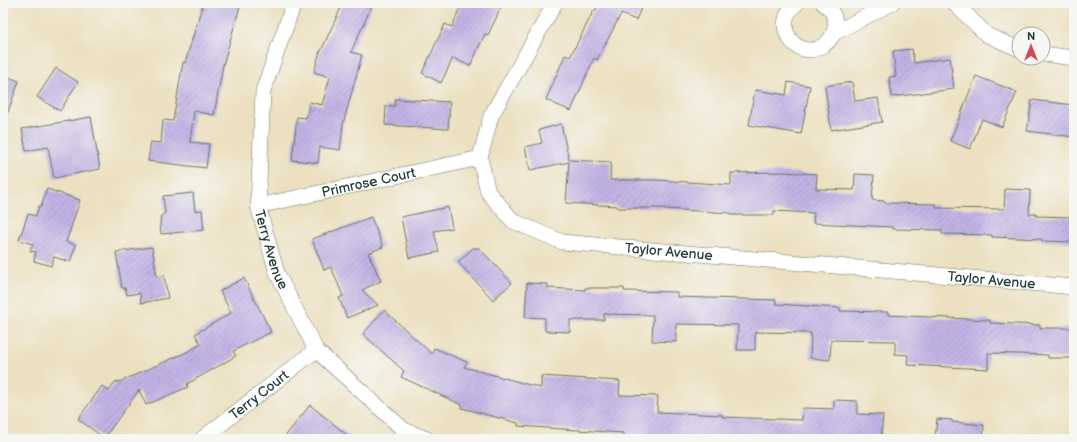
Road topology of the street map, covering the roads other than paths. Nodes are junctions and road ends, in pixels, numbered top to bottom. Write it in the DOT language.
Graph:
graph roads {
  1 [pos="294,3"];
  2 [pos="555,3"];
  3 [pos="796,3"];
  4 [pos="823,3"];
  5 [pos="892,3"];
  6 [pos="954,3"];
  7 [pos="834,33"];
  8 [pos="1011,46"];
  9 [pos="1051,55"];
  10 [pos="1074,58"];
  11 [pos="480,158"];
  12 [pos="258,206"];
  13 [pos="1074,287"];
  14 [pos="316,350"];
  15 [pos="202,439"];
  16 [pos="427,439"];
  1 -- 12 [label="street, Terry Avenue"];
  2 -- 11 [label="street, Taylor Avenue"];
  3 -- 7 [label="street"];
  4 -- 7 [label="street"];
  5 -- 7 [label="street"];
  6 -- 8 [label="street"];
  9 -- 10 [label="street"];
  11 -- 12 [label="street, Primrose Court"];
  11 -- 13 [label="street, Taylor Avenue"];
  12 -- 14 [label="street, Terry Avenue"];
  14 -- 15 [label="street, Terry Court"];
  14 -- 16 [label="street, Terry Avenue"];
}
